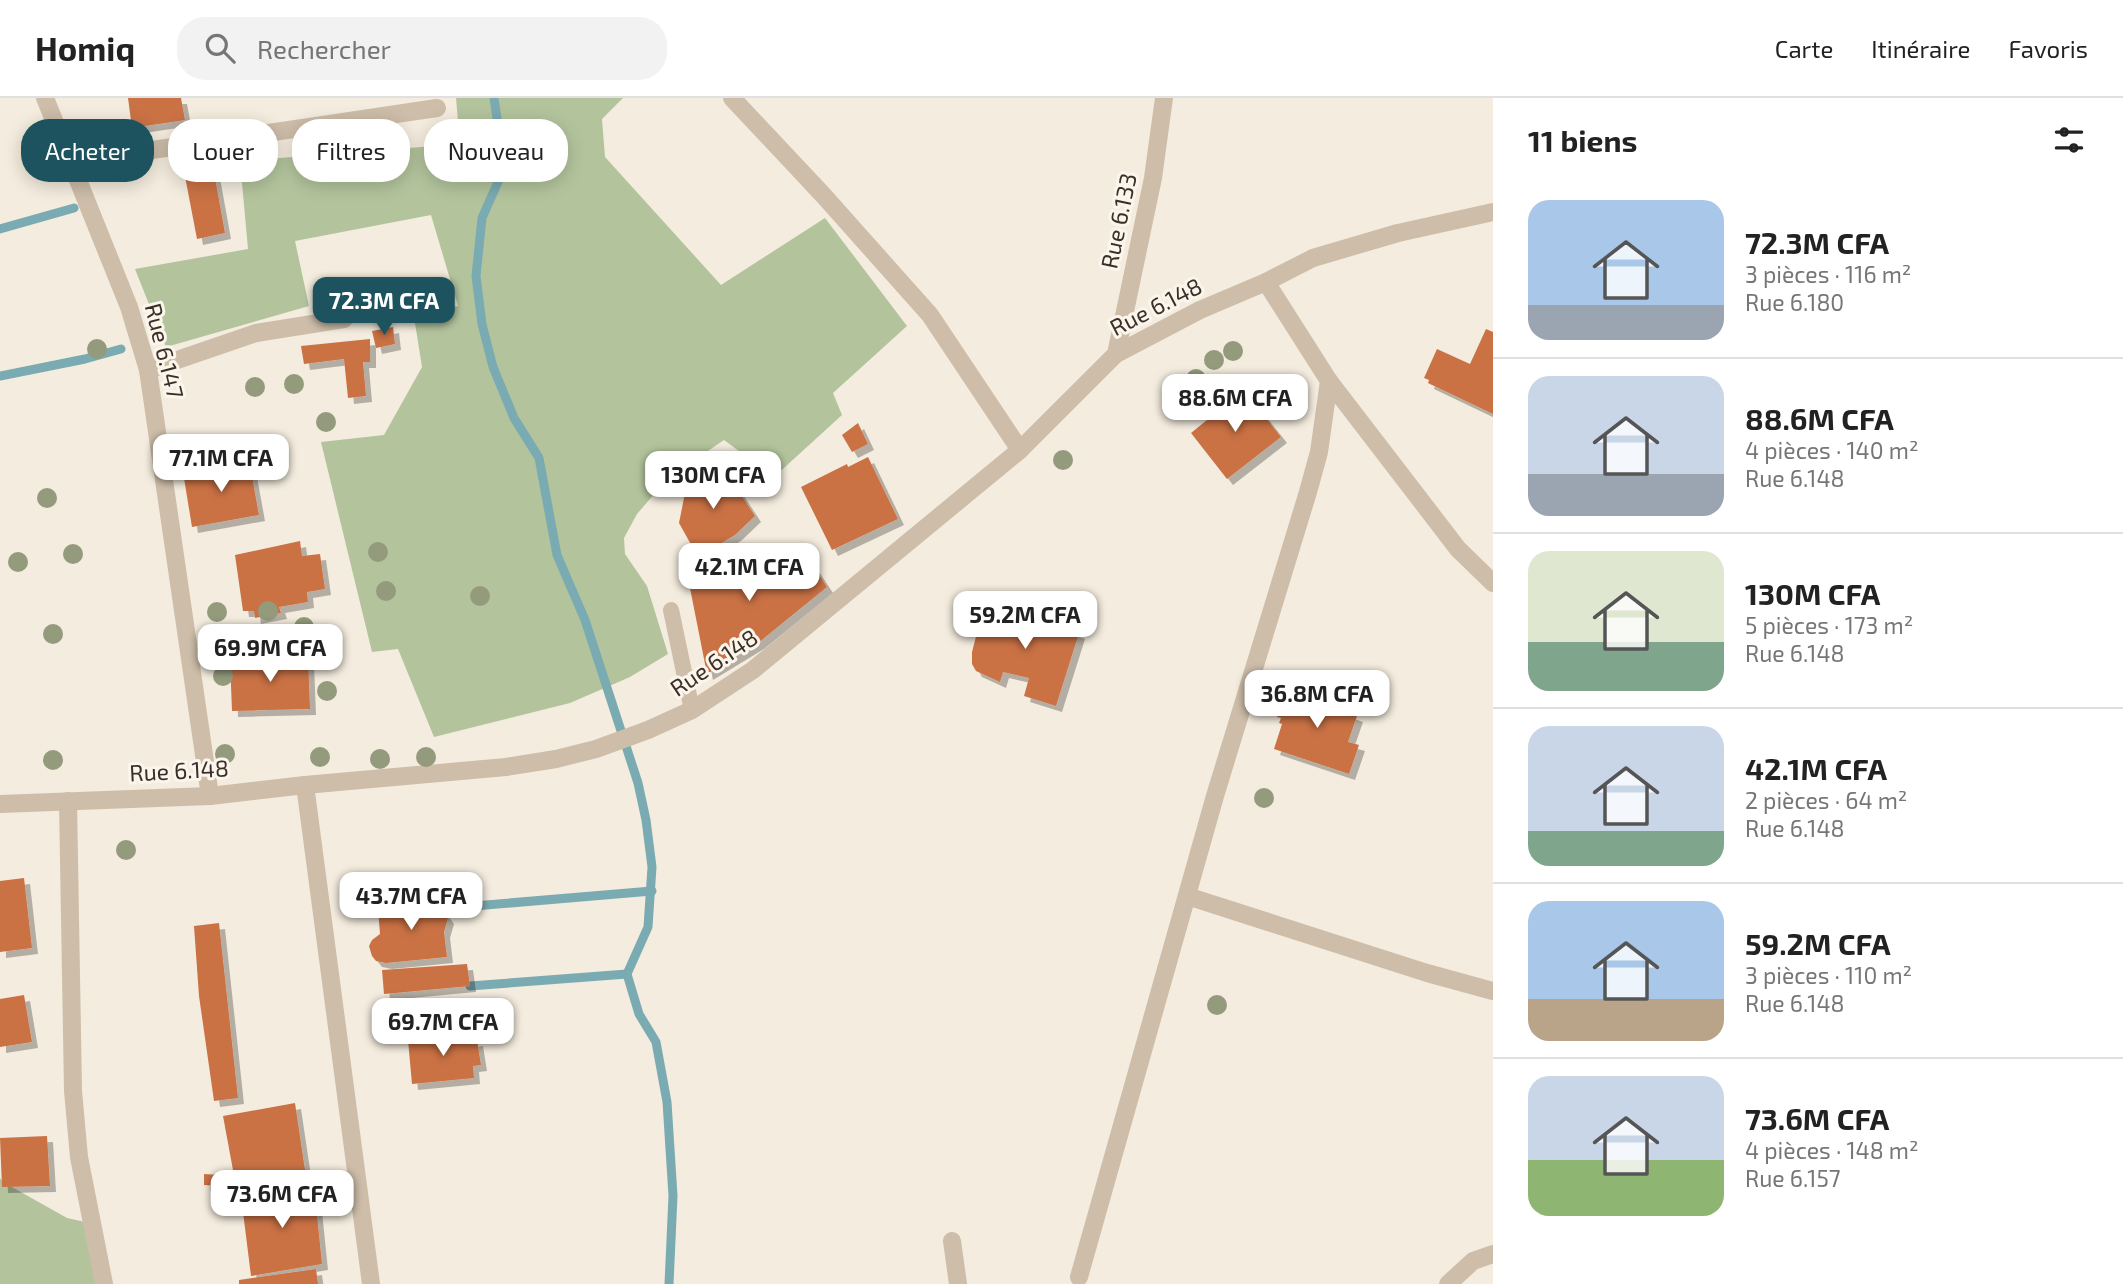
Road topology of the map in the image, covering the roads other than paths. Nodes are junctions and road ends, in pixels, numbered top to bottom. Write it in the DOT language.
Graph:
graph roads {
  1 [pos="45,98"];
  2 [pos="732,98"];
  3 [pos="1164,98"];
  4 [pos="438,108"];
  5 [pos="54,119"];
  6 [pos="154,150"];
  7 [pos="79,182"];
  8 [pos="1493,212"];
  9 [pos="1266,282"];
  10 [pos="344,319"];
  11 [pos="1116,354"];
  12 [pos="148,370"];
  13 [pos="1329,381"];
  14 [pos="1020,450"];
  15 [pos="1493,583"];
  16 [pos="671,610"];
  17 [pos="692,710"];
  18 [pos="305,785"];
  19 [pos="210,796"];
  20 [pos="68,801"];
  21 [pos="0,804"];
  22 [pos="1187,896"];
  23 [pos="1493,991"];
  24 [pos="952,1241"];
  25 [pos="1493,1254"];
  26 [pos="1079,1277"];
  27 [pos="104,1284"];
  28 [pos="371,1284"];
  29 [pos="958,1284"];
  30 [pos="1448,1284"];
  1 -- 5 [label="street, Rue 6.147"];
  2 -- 14 [label="street"];
  3 -- 11 [label="street, Rue 6.133"];
  4 -- 6 [label="street"];
  7 -- 12 [label="street, Rue 6.147"];
  8 -- 9 [label="street, Rue 6.148"];
  9 -- 11 [label="street, Rue 6.148"];
  9 -- 13 [label="street"];
  10 -- 12 [label="street"];
  11 -- 14 [label="street, Rue 6.148"];
  12 -- 19 [label="street, Rue 6.147"];
  13 -- 15 [label="street"];
  13 -- 22 [label="street"];
  14 -- 17 [label="street, Rue 6.148"];
  16 -- 17 [label="lane"];
  17 -- 18 [label="street, Rue 6.148"];
  18 -- 19 [label="street, Rue 6.148"];
  18 -- 28 [label="street"];
  19 -- 20 [label="street, Rue 6.148"];
  20 -- 21 [label="street, Rue 6.148"];
  20 -- 27 [label="street"];
  22 -- 23 [label="street"];
  22 -- 26 [label="street"];
  24 -- 29 [label="street"];
  25 -- 30 [label="street"];
}
